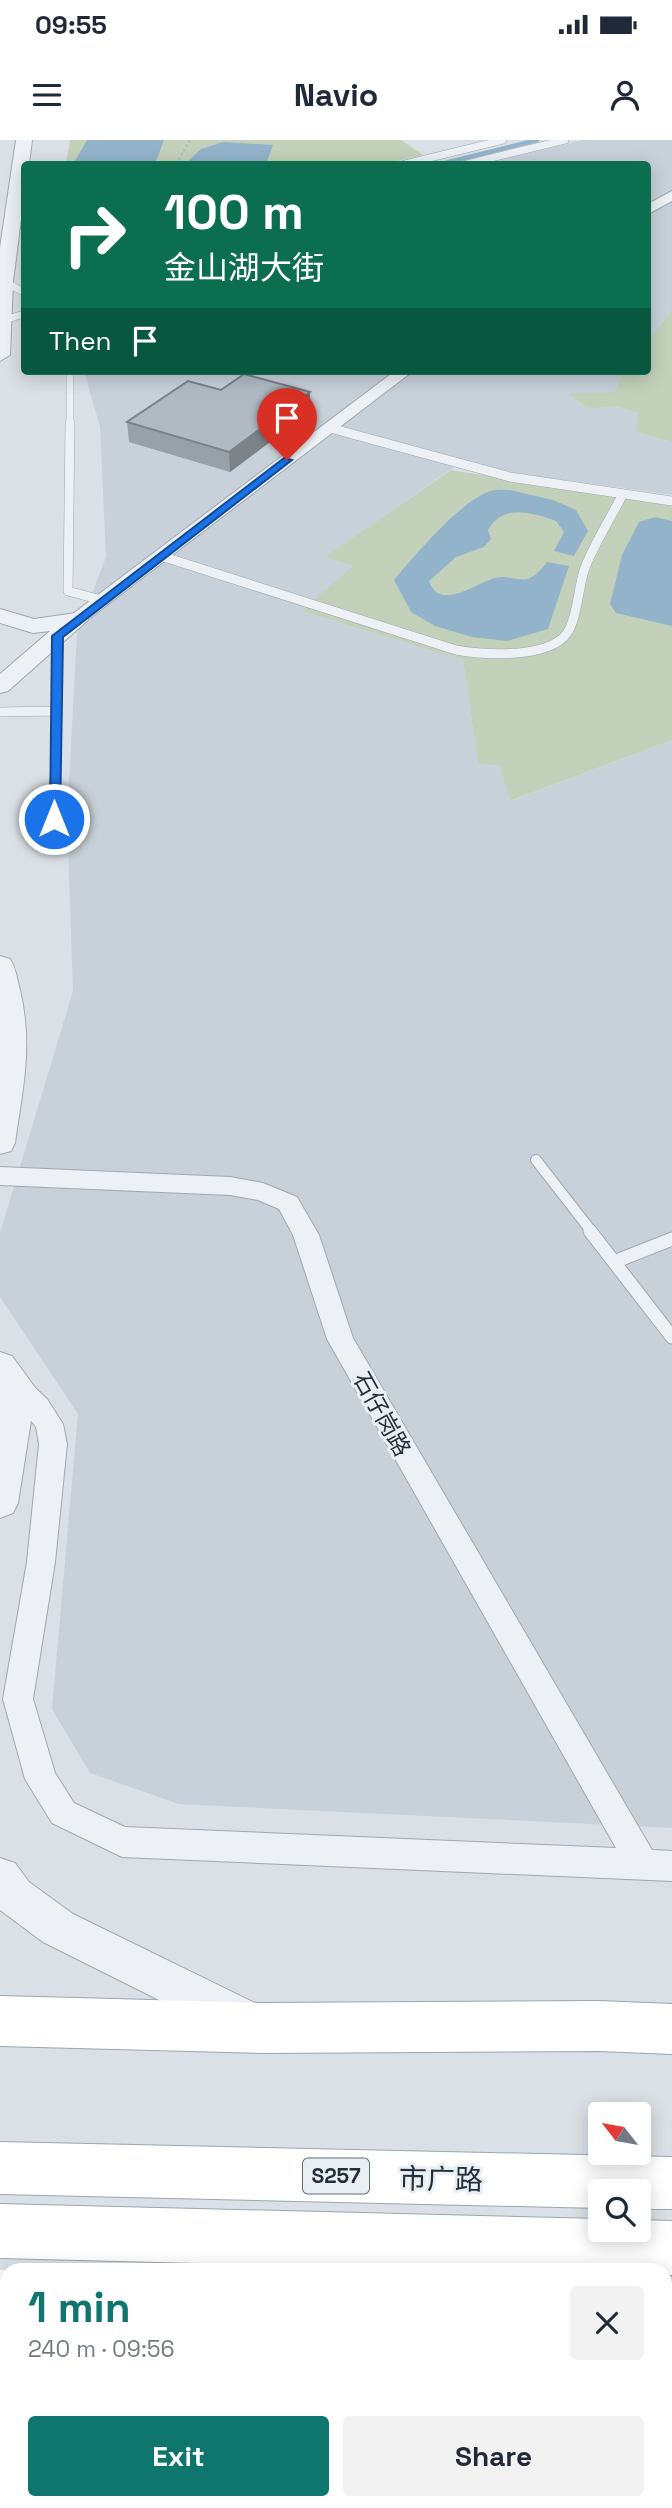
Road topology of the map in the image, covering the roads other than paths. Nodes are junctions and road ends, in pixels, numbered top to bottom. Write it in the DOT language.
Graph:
graph roads {
  1 [pos="24,140"];
  2 [pos="503,140"];
  3 [pos="565,140"];
  4 [pos="417,161"];
  5 [pos="479,161"];
  6 [pos="672,195"];
  7 [pos="651,208"];
  8 [pos="7,209"];
  9 [pos="4,282"];
  10 [pos="21,290"];
  11 [pos="21,315"];
  12 [pos="1,321"];
  13 [pos="0,355"];
  14 [pos="70,375"];
  15 [pos="400,375"];
  16 [pos="330,428"];
  17 [pos="623,494"];
  18 [pos="672,501"];
  19 [pos="161,556"];
  20 [pos="101,600"];
  21 [pos="0,616"];
  22 [pos="76,620"];
  23 [pos="57,636"];
  24 [pos="0,685"];
  25 [pos="55,711"];
  26 [pos="0,712"];
  27 [pos="54,819"];
  28 [pos="0,965"];
  29 [pos="0,1143"];
  30 [pos="536,1160"];
  31 [pos="0,1176"];
  32 [pos="672,1239"];
  33 [pos="614,1262"];
  34 [pos="672,1337"];
  35 [pos="9,1377"];
  36 [pos="0,1503"];
  37 [pos="658,1866"];
  38 [pos="0,1877"];
  39 [pos="0,2021"];
  40 [pos="261,2028"];
  41 [pos="672,2029"];
  42 [pos="0,2168"];
  43 [pos="672,2183"];
  44 [pos="0,2231"];
  45 [pos="672,2248"];
  1 -- 8 [label="street"];
  2 -- 4 [label="lane"];
  3 -- 5 [label="lane"];
  6 -- 7 [label="street"];
  8 -- 9 [label="street"];
  9 -- 10 [label="lane"];
  9 -- 12 [label="street"];
  11 -- 12 [label="lane"];
  12 -- 13 [label="street"];
  14 -- 20 [label="lane"];
  15 -- 16 [label="street"];
  16 -- 17 [label="lane"];
  16 -- 19 [label="street"];
  17 -- 18 [label="lane"];
  17 -- 19 [label="lane"];
  19 -- 20 [label="street"];
  20 -- 22 [label="street"];
  21 -- 22 [label="street"];
  22 -- 23 [label="street"];
  23 -- 24 [label="street"];
  23 -- 25 [label="lane"];
  25 -- 26 [label="lane"];
  25 -- 27 [label="lane"];
  28 -- 29 [label="street"];
  30 -- 33 [label="lane"];
  31 -- 37 [label="street, 石仔岗路"];
  32 -- 33 [label="lane"];
  33 -- 34 [label="lane"];
  35 -- 36 [label="street"];
  35 -- 37 [label="street"];
  38 -- 40 [label="street"];
  39 -- 40 [label="main road"];
  40 -- 41 [label="main road"];
  42 -- 43 [label="main road, 市广路 / S257"];
  44 -- 45 [label="main road"];
}
